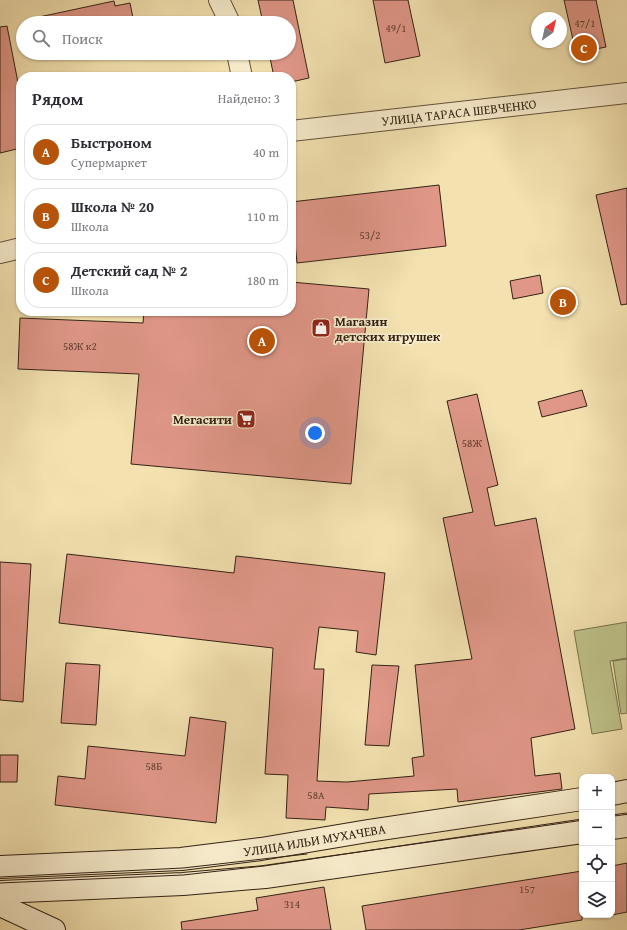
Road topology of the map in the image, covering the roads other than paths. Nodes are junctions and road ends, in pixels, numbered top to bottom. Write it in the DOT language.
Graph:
graph roads {
  1 [pos="219,0"];
  2 [pos="227,16"];
  3 [pos="238,60"];
  4 [pos="241,72"];
  5 [pos="627,93"];
  6 [pos="296,130"];
  7 [pos="16,249"];
  8 [pos="0,253"];
  9 [pos="627,792"];
  10 [pos="615,794"];
  11 [pos="579,799"];
  12 [pos="627,826"];
  13 [pos="615,828"];
  14 [pos="379,830"];
  15 [pos="579,832"];
  16 [pos="386,859"];
  17 [pos="0,867"];
  18 [pos="0,892"];
  19 [pos="0,905"];
  20 [pos="54,930"];
  1 -- 2 [label="street"];
  3 -- 4 [label="street"];
  5 -- 6 [label="street, УЛИЦА ТАРАСА ШЕВЧЕНКО"];
  7 -- 8 [label="street"];
  9 -- 10 [label="main road"];
  11 -- 14 [label="main road, УЛИЦА ИЛЬИ МУХАЧЕВА"];
  12 -- 13 [label="main road"];
  14 -- 16 [label="main road"];
  14 -- 17 [label="main road, УЛИЦА ИЛЬИ МУХАЧЕВА"];
  15 -- 16 [label="main road"];
  16 -- 18 [label="main road"];
  19 -- 20 [label="main road"];
}
